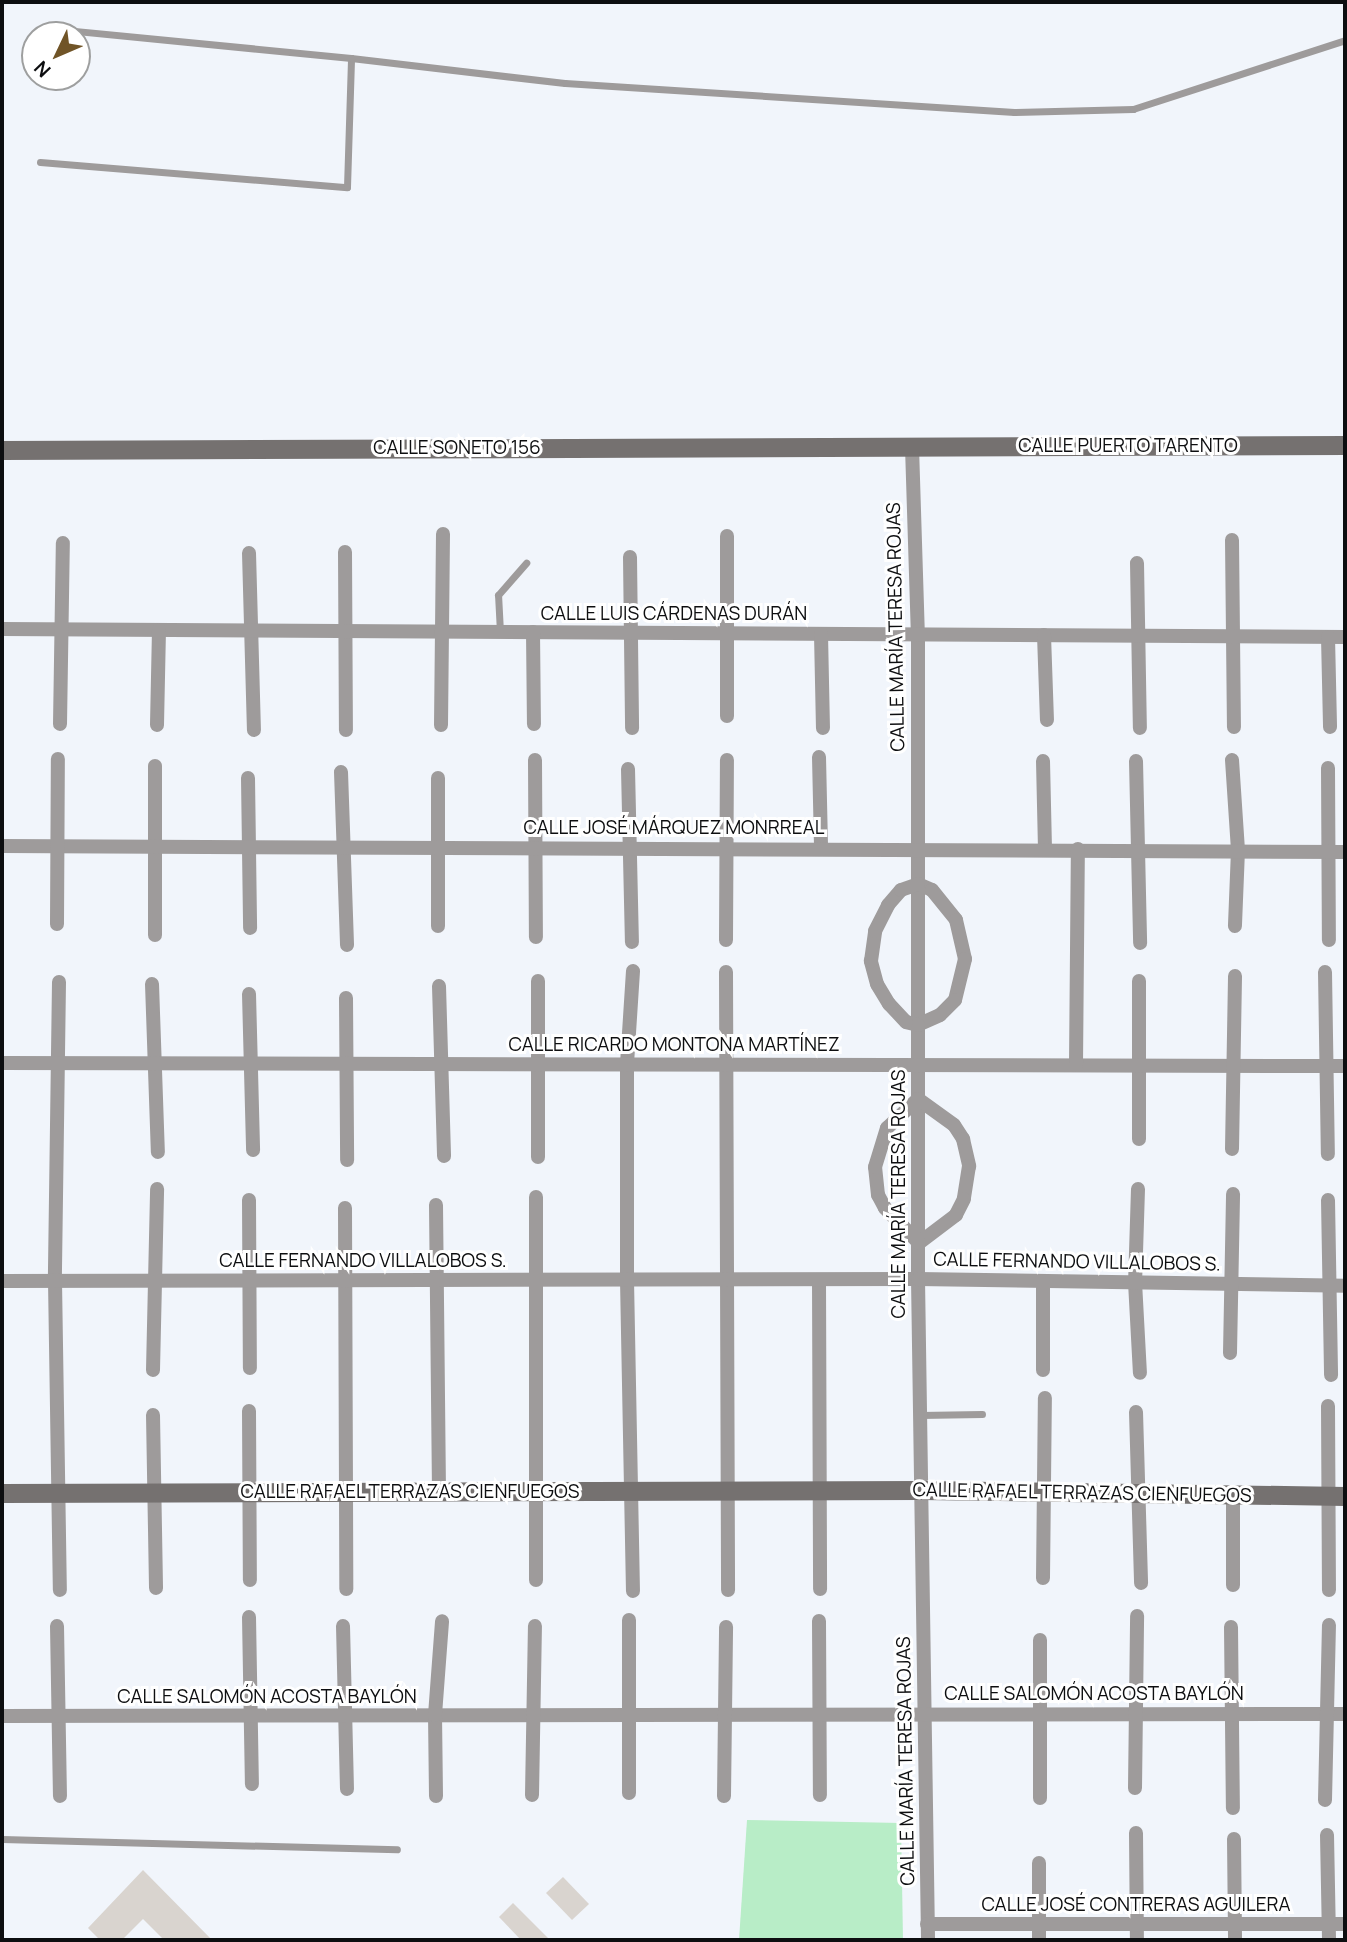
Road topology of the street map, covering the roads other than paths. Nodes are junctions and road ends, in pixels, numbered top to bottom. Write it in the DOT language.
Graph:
graph roads {
  1 [pos="91,32"];
  2 [pos="1345,40"];
  3 [pos="351,58"];
  4 [pos="40,162"];
  5 [pos="1345,445"];
  6 [pos="912,447"];
  7 [pos="2,450"];
  8 [pos="443,534"];
  9 [pos="727,536"];
  10 [pos="1232,540"];
  11 [pos="63,543"];
  12 [pos="345,552"];
  13 [pos="249,553"];
  14 [pos="630,556"];
  15 [pos="526,563"];
  16 [pos="1137,563"];
  17 [pos="2,629"];
  18 [pos="62,629"];
  19 [pos="159,630"];
  20 [pos="249,631"];
  21 [pos="344,631"];
  22 [pos="439,632"];
  23 [pos="499,632"];
  24 [pos="533,632"];
  25 [pos="628,633"];
  26 [pos="724,633"];
  27 [pos="821,634"];
  28 [pos="918,634"];
  29 [pos="1044,635"];
  30 [pos="1138,636"];
  31 [pos="1234,636"];
  32 [pos="1328,637"];
  33 [pos="1345,637"];
  34 [pos="727,716"];
  35 [pos="1047,720"];
  36 [pos="60,724"];
  37 [pos="534,724"];
  38 [pos="157,725"];
  39 [pos="441,726"];
  40 [pos="632,727"];
  41 [pos="1234,727"];
  42 [pos="1329,727"];
  43 [pos="823,728"];
  44 [pos="1140,728"];
  45 [pos="254,730"];
  46 [pos="346,730"];
  47 [pos="819,757"];
  48 [pos="58,759"];
  49 [pos="727,760"];
  50 [pos="1232,760"];
  51 [pos="535,761"];
  52 [pos="1043,761"];
  53 [pos="1136,761"];
  54 [pos="155,766"];
  55 [pos="1328,768"];
  56 [pos="628,769"];
  57 [pos="341,772"];
  58 [pos="248,778"];
  59 [pos="438,778"];
  60 [pos="2,846"];
  61 [pos="60,846"];
  62 [pos="154,846"];
  63 [pos="248,846"];
  64 [pos="343,846"];
  65 [pos="440,847"];
  66 [pos="538,847"];
  67 [pos="628,847"];
  68 [pos="726,847"];
  69 [pos="821,847"];
  70 [pos="918,847"];
  71 [pos="1045,849"];
  72 [pos="1078,849"];
  73 [pos="1139,850"];
  74 [pos="1238,850"];
  75 [pos="1338,852"];
  76 [pos="918,884"];
  77 [pos="57,924"];
  78 [pos="438,926"];
  79 [pos="1235,926"];
  80 [pos="250,928"];
  81 [pos="155,936"];
  82 [pos="536,937"];
  83 [pos="726,940"];
  84 [pos="1329,940"];
  85 [pos="632,942"];
  86 [pos="1140,943"];
  87 [pos="347,945"];
  88 [pos="633,971"];
  89 [pos="1325,971"];
  90 [pos="726,972"];
  91 [pos="1235,976"];
  92 [pos="538,981"];
  93 [pos="1139,981"];
  94 [pos="59,982"];
  95 [pos="152,984"];
  96 [pos="439,986"];
  97 [pos="249,994"];
  98 [pos="346,998"];
  99 [pos="918,1025"];
  100 [pos="2,1063"];
  101 [pos="59,1063"];
  102 [pos="155,1063"];
  103 [pos="249,1063"];
  104 [pos="347,1063"];
  105 [pos="440,1063"];
  106 [pos="539,1063"];
  107 [pos="628,1064"];
  108 [pos="723,1064"];
  109 [pos="918,1064"];
  110 [pos="1076,1065"];
  111 [pos="1139,1066"];
  112 [pos="1232,1066"];
  113 [pos="1326,1066"];
  114 [pos="1345,1066"];
  115 [pos="918,1099"];
  116 [pos="1139,1139"];
  117 [pos="1232,1149"];
  118 [pos="253,1150"];
  119 [pos="158,1152"];
  120 [pos="1328,1154"];
  121 [pos="444,1156"];
  122 [pos="538,1157"];
  123 [pos="347,1160"];
  124 [pos="157,1189"];
  125 [pos="1138,1189"];
  126 [pos="1233,1194"];
  127 [pos="536,1197"];
  128 [pos="249,1200"];
  129 [pos="1328,1200"];
  130 [pos="436,1205"];
  131 [pos="345,1208"];
  132 [pos="919,1242"];
  133 [pos="918,1279"];
  134 [pos="251,1280"];
  135 [pos="346,1280"];
  136 [pos="434,1280"];
  137 [pos="537,1280"];
  138 [pos="627,1280"];
  139 [pos="724,1280"];
  140 [pos="819,1280"];
  141 [pos="2,1281"];
  142 [pos="55,1281"];
  143 [pos="156,1281"];
  144 [pos="1043,1281"];
  145 [pos="1135,1282"];
  146 [pos="1231,1284"];
  147 [pos="1329,1286"];
  148 [pos="1345,1286"];
  149 [pos="1230,1353"];
  150 [pos="250,1368"];
  151 [pos="153,1370"];
  152 [pos="1043,1370"];
  153 [pos="1140,1373"];
  154 [pos="1331,1374"];
  155 [pos="1045,1398"];
  156 [pos="1328,1406"];
  157 [pos="249,1411"];
  158 [pos="1136,1412"];
  159 [pos="982,1414"];
  160 [pos="153,1415"];
  161 [pos="920,1415"];
  162 [pos="921,1490"];
  163 [pos="533,1491"];
  164 [pos="818,1491"];
  165 [pos="153,1492"];
  166 [pos="248,1492"];
  167 [pos="346,1492"];
  168 [pos="439,1492"];
  169 [pos="629,1492"];
  170 [pos="724,1492"];
  171 [pos="2,1493"];
  172 [pos="57,1493"];
  173 [pos="1044,1493"];
  174 [pos="1138,1494"];
  175 [pos="1233,1495"];
  176 [pos="1337,1496"];
  177 [pos="1043,1578"];
  178 [pos="250,1580"];
  179 [pos="536,1580"];
  180 [pos="1141,1583"];
  181 [pos="1233,1585"];
  182 [pos="156,1588"];
  183 [pos="346,1589"];
  184 [pos="820,1589"];
  185 [pos="60,1590"];
  186 [pos="728,1590"];
  187 [pos="1329,1590"];
  188 [pos="633,1591"];
  189 [pos="1137,1616"];
  190 [pos="249,1617"];
  191 [pos="442,1620"];
  192 [pos="629,1620"];
  193 [pos="819,1621"];
  194 [pos="1329,1625"];
  195 [pos="57,1626"];
  196 [pos="343,1626"];
  197 [pos="535,1626"];
  198 [pos="726,1627"];
  199 [pos="1231,1627"];
  200 [pos="1040,1640"];
  201 [pos="925,1713"];
  202 [pos="1230,1713"];
  203 [pos="632,1714"];
  204 [pos="726,1714"];
  205 [pos="819,1714"];
  206 [pos="1325,1714"];
  207 [pos="1345,1714"];
  208 [pos="346,1715"];
  209 [pos="435,1715"];
  210 [pos="533,1715"];
  211 [pos="1043,1715"];
  212 [pos="1137,1715"];
  213 [pos="2,1716"];
  214 [pos="59,1716"];
  215 [pos="252,1716"];
  216 [pos="252,1784"];
  217 [pos="1135,1788"];
  218 [pos="347,1789"];
  219 [pos="629,1793"];
  220 [pos="532,1795"];
  221 [pos="820,1795"];
  222 [pos="60,1796"];
  223 [pos="436,1796"];
  224 [pos="724,1796"];
  225 [pos="1040,1798"];
  226 [pos="1325,1800"];
  227 [pos="1233,1808"];
  228 [pos="1136,1833"];
  229 [pos="1327,1835"];
  230 [pos="2,1839"];
  231 [pos="1234,1839"];
  232 [pos="397,1849"];
  233 [pos="1039,1863"];
  234 [pos="927,1924"];
  235 [pos="1039,1924"];
  236 [pos="1137,1924"];
  237 [pos="1235,1924"];
  238 [pos="1329,1924"];
  239 [pos="1345,1924"];
  240 [pos="928,1940"];
  241 [pos="1039,1940"];
  242 [pos="1137,1940"];
  243 [pos="1235,1940"];
  244 [pos="1329,1940"];
  1 -- 3 [label="lane"];
  2 -- 3 [label="lane"];
  3 -- 4 [label="lane"];
  5 -- 6 [label="street, CALLE PUERTO TARENTO"];
  6 -- 7 [label="street, CALLE SONETO 156"];
  6 -- 28 [label="street, CALLE MARÍA TERESA ROJAS"];
  8 -- 22 [label="street"];
  9 -- 26 [label="street"];
  10 -- 31 [label="street"];
  11 -- 18 [label="street"];
  12 -- 21 [label="street"];
  13 -- 20 [label="street"];
  14 -- 25 [label="street"];
  15 -- 23 [label="lane"];
  16 -- 30 [label="street"];
  17 -- 18 [label="street, CALLE LUIS CÁRDENAS DURÁN"];
  18 -- 19 [label="street, CALLE LUIS CÁRDENAS DURÁN"];
  18 -- 36 [label="street"];
  19 -- 20 [label="street, CALLE LUIS CÁRDENAS DURÁN"];
  19 -- 38 [label="street"];
  20 -- 21 [label="street, CALLE LUIS CÁRDENAS DURÁN"];
  20 -- 45 [label="street"];
  21 -- 22 [label="street, CALLE LUIS CÁRDENAS DURÁN"];
  21 -- 46 [label="street"];
  22 -- 23 [label="street, CALLE LUIS CÁRDENAS DURÁN"];
  22 -- 39 [label="street"];
  23 -- 24 [label="street, CALLE LUIS CÁRDENAS DURÁN"];
  24 -- 25 [label="street, CALLE LUIS CÁRDENAS DURÁN"];
  24 -- 37 [label="street"];
  25 -- 26 [label="street, CALLE LUIS CÁRDENAS DURÁN"];
  25 -- 40 [label="street"];
  26 -- 27 [label="street, CALLE LUIS CÁRDENAS DURÁN"];
  26 -- 34 [label="street"];
  27 -- 28 [label="street, CALLE LUIS CÁRDENAS DURÁN"];
  27 -- 43 [label="street"];
  28 -- 29 [label="street, CALLE LUIS CÁRDENAS DURÁN"];
  28 -- 70 [label="street, CALLE MARÍA TERESA ROJAS"];
  29 -- 30 [label="street, CALLE LUIS CÁRDENAS DURÁN"];
  29 -- 35 [label="street"];
  30 -- 31 [label="street, CALLE LUIS CÁRDENAS DURÁN"];
  30 -- 44 [label="street"];
  31 -- 32 [label="street, CALLE LUIS CÁRDENAS DURÁN"];
  31 -- 41 [label="street"];
  32 -- 33 [label="street, CALLE LUIS CÁRDENAS DURÁN"];
  32 -- 42 [label="street"];
  47 -- 69 [label="street"];
  48 -- 61 [label="street"];
  49 -- 68 [label="street"];
  50 -- 74 [label="street"];
  51 -- 66 [label="street"];
  52 -- 71 [label="street"];
  53 -- 73 [label="street"];
  54 -- 62 [label="street"];
  55 -- 75 [label="street"];
  56 -- 67 [label="street"];
  57 -- 64 [label="street"];
  58 -- 63 [label="street"];
  59 -- 65 [label="street"];
  60 -- 61 [label="street, CALLE JOSÉ MÁRQUEZ MONRREAL"];
  61 -- 62 [label="street, CALLE JOSÉ MÁRQUEZ MONRREAL"];
  61 -- 77 [label="street"];
  62 -- 63 [label="street, CALLE JOSÉ MÁRQUEZ MONRREAL"];
  62 -- 81 [label="street"];
  63 -- 64 [label="street, CALLE JOSÉ MÁRQUEZ MONRREAL"];
  63 -- 80 [label="street"];
  64 -- 65 [label="street, CALLE JOSÉ MÁRQUEZ MONRREAL"];
  64 -- 87 [label="street"];
  65 -- 66 [label="street, CALLE JOSÉ MÁRQUEZ MONRREAL"];
  65 -- 78 [label="street"];
  66 -- 67 [label="street, CALLE JOSÉ MÁRQUEZ MONRREAL"];
  66 -- 82 [label="street"];
  67 -- 68 [label="street, CALLE JOSÉ MÁRQUEZ MONRREAL"];
  67 -- 85 [label="street"];
  68 -- 69 [label="street, CALLE JOSÉ MÁRQUEZ MONRREAL"];
  68 -- 83 [label="street"];
  69 -- 70 [label="street, CALLE JOSÉ MÁRQUEZ MONRREAL"];
  70 -- 71 [label="street, CALLE JOSÉ MÁRQUEZ MONRREAL"];
  70 -- 76 [label="street, CALLE MARÍA TERESA ROJAS"];
  71 -- 72 [label="street, CALLE JOSÉ MÁRQUEZ MONRREAL"];
  72 -- 73 [label="street, CALLE JOSÉ MÁRQUEZ MONRREAL"];
  72 -- 110 [label="street"];
  73 -- 74 [label="street, CALLE JOSÉ MÁRQUEZ MONRREAL"];
  73 -- 86 [label="street"];
  74 -- 75 [label="street, CALLE JOSÉ MÁRQUEZ MONRREAL"];
  74 -- 79 [label="street"];
  75 -- 84 [label="street"];
  76 -- 99 [label="street, CALLE MARÍA TERESA ROJAS"];
  76 -- 99 [label="street"];
  76 -- 99 [label="street"];
  88 -- 107 [label="street"];
  89 -- 113 [label="street"];
  90 -- 108 [label="street"];
  91 -- 112 [label="street"];
  92 -- 106 [label="street"];
  93 -- 111 [label="street"];
  94 -- 101 [label="street"];
  95 -- 102 [label="street"];
  96 -- 105 [label="street"];
  97 -- 103 [label="street"];
  98 -- 104 [label="street"];
  99 -- 109 [label="street, CALLE MARÍA TERESA ROJAS"];
  100 -- 101 [label="street, CALLE RICARDO MONTONA MARTÍNEZ"];
  101 -- 102 [label="street, CALLE RICARDO MONTONA MARTÍNEZ"];
  101 -- 142 [label="street"];
  102 -- 103 [label="street, CALLE RICARDO MONTONA MARTÍNEZ"];
  102 -- 119 [label="street"];
  103 -- 104 [label="street, CALLE RICARDO MONTONA MARTÍNEZ"];
  103 -- 118 [label="street"];
  104 -- 105 [label="street, CALLE RICARDO MONTONA MARTÍNEZ"];
  104 -- 123 [label="street"];
  105 -- 106 [label="street, CALLE RICARDO MONTONA MARTÍNEZ"];
  105 -- 121 [label="street"];
  106 -- 107 [label="street, CALLE RICARDO MONTONA MARTÍNEZ"];
  106 -- 122 [label="street"];
  107 -- 108 [label="street, CALLE RICARDO MONTONA MARTÍNEZ"];
  107 -- 138 [label="street"];
  108 -- 109 [label="street, CALLE RICARDO MONTONA MARTÍNEZ"];
  108 -- 139 [label="street"];
  109 -- 110 [label="street, CALLE RICARDO MONTONA MARTÍNEZ"];
  109 -- 115 [label="street, CALLE MARÍA TERESA ROJAS"];
  110 -- 111 [label="street, CALLE RICARDO MONTONA MARTÍNEZ"];
  111 -- 112 [label="street, CALLE RICARDO MONTONA MARTÍNEZ"];
  111 -- 116 [label="street"];
  112 -- 113 [label="street, CALLE RICARDO MONTONA MARTÍNEZ"];
  112 -- 117 [label="street"];
  113 -- 114 [label="street, CALLE RICARDO MONTONA MARTÍNEZ"];
  113 -- 120 [label="street"];
  115 -- 132 [label="street, CALLE MARÍA TERESA ROJAS"];
  115 -- 132 [label="street"];
  115 -- 132 [label="street"];
  124 -- 143 [label="street"];
  125 -- 145 [label="street"];
  126 -- 146 [label="street"];
  127 -- 137 [label="street"];
  128 -- 134 [label="street"];
  129 -- 147 [label="street"];
  130 -- 136 [label="street"];
  131 -- 135 [label="street"];
  132 -- 133 [label="street, CALLE MARÍA TERESA ROJAS"];
  133 -- 140 [label="street, CALLE FERNANDO VILLALOBOS S."];
  133 -- 144 [label="street, CALLE FERNANDO VILLALOBOS S."];
  133 -- 161 [label="street, CALLE MARÍA TERESA ROJAS"];
  134 -- 135 [label="street, CALLE FERNANDO VILLALOBOS S."];
  134 -- 143 [label="street, CALLE FERNANDO VILLALOBOS S."];
  134 -- 150 [label="street"];
  135 -- 136 [label="street, CALLE FERNANDO VILLALOBOS S."];
  135 -- 167 [label="street"];
  136 -- 137 [label="street, CALLE FERNANDO VILLALOBOS S."];
  136 -- 168 [label="street"];
  137 -- 138 [label="street, CALLE FERNANDO VILLALOBOS S."];
  137 -- 163 [label="street"];
  138 -- 139 [label="street, CALLE FERNANDO VILLALOBOS S."];
  138 -- 169 [label="street"];
  139 -- 140 [label="street, CALLE FERNANDO VILLALOBOS S."];
  139 -- 170 [label="street"];
  140 -- 164 [label="street"];
  141 -- 142 [label="street, CALLE FERNANDO VILLALOBOS S."];
  142 -- 143 [label="street, CALLE FERNANDO VILLALOBOS S."];
  142 -- 172 [label="street"];
  143 -- 151 [label="street"];
  144 -- 145 [label="street, CALLE FERNANDO VILLALOBOS S."];
  144 -- 152 [label="street"];
  145 -- 146 [label="street, CALLE FERNANDO VILLALOBOS S."];
  145 -- 153 [label="street"];
  146 -- 147 [label="street, CALLE FERNANDO VILLALOBOS S."];
  146 -- 149 [label="street"];
  147 -- 148 [label="street, CALLE FERNANDO VILLALOBOS S."];
  147 -- 154 [label="street"];
  155 -- 173 [label="street"];
  156 -- 176 [label="street"];
  157 -- 166 [label="street"];
  158 -- 174 [label="street"];
  159 -- 161 [label="lane"];
  160 -- 165 [label="street"];
  161 -- 162 [label="street, CALLE MARÍA TERESA ROJAS"];
  162 -- 164 [label="street, CALLE RAFAEL TERRAZAS CIENFUEGOS"];
  162 -- 173 [label="street, CALLE RAFAEL TERRAZAS CIENFUEGOS"];
  162 -- 201 [label="street, CALLE MARÍA TERESA ROJAS"];
  163 -- 168 [label="street, CALLE RAFAEL TERRAZAS CIENFUEGOS"];
  163 -- 169 [label="street, CALLE RAFAEL TERRAZAS CIENFUEGOS"];
  163 -- 179 [label="street"];
  164 -- 170 [label="street, CALLE RAFAEL TERRAZAS CIENFUEGOS"];
  164 -- 184 [label="street"];
  165 -- 166 [label="street, CALLE RAFAEL TERRAZAS CIENFUEGOS"];
  165 -- 172 [label="street, CALLE RAFAEL TERRAZAS CIENFUEGOS"];
  165 -- 182 [label="street"];
  166 -- 167 [label="street, CALLE RAFAEL TERRAZAS CIENFUEGOS"];
  166 -- 178 [label="street"];
  167 -- 168 [label="street, CALLE RAFAEL TERRAZAS CIENFUEGOS"];
  167 -- 183 [label="street"];
  169 -- 170 [label="street, CALLE RAFAEL TERRAZAS CIENFUEGOS"];
  169 -- 188 [label="street"];
  170 -- 186 [label="street"];
  171 -- 172 [label="street, CALLE RAFAEL TERRAZAS CIENFUEGOS"];
  172 -- 185 [label="street"];
  173 -- 174 [label="street, CALLE RAFAEL TERRAZAS CIENFUEGOS"];
  173 -- 177 [label="street"];
  174 -- 175 [label="street, CALLE RAFAEL TERRAZAS CIENFUEGOS"];
  174 -- 180 [label="street"];
  175 -- 176 [label="street, CALLE RAFAEL TERRAZAS CIENFUEGOS"];
  175 -- 181 [label="street"];
  176 -- 187 [label="street"];
  189 -- 212 [label="street"];
  190 -- 215 [label="street"];
  191 -- 209 [label="street"];
  192 -- 203 [label="street"];
  193 -- 205 [label="street"];
  194 -- 206 [label="street"];
  195 -- 214 [label="street"];
  196 -- 208 [label="street"];
  197 -- 210 [label="street"];
  198 -- 204 [label="street"];
  199 -- 202 [label="street"];
  200 -- 211 [label="street"];
  201 -- 205 [label="street, CALLE SALOMÓN ACOSTA BAYLÓN"];
  201 -- 211 [label="street, CALLE SALOMÓN ACOSTA BAYLÓN"];
  201 -- 234 [label="street, CALLE MARÍA TERESA ROJAS"];
  202 -- 206 [label="street, CALLE SALOMÓN ACOSTA BAYLÓN"];
  202 -- 212 [label="street, CALLE SALOMÓN ACOSTA BAYLÓN"];
  202 -- 227 [label="street"];
  203 -- 204 [label="street, CALLE SALOMÓN ACOSTA BAYLÓN"];
  203 -- 210 [label="street, CALLE SALOMÓN ACOSTA BAYLÓN"];
  203 -- 219 [label="street"];
  204 -- 205 [label="street, CALLE SALOMÓN ACOSTA BAYLÓN"];
  204 -- 224 [label="street"];
  205 -- 221 [label="street"];
  206 -- 207 [label="street, CALLE SALOMÓN ACOSTA BAYLÓN"];
  206 -- 226 [label="street"];
  208 -- 209 [label="street, CALLE SALOMÓN ACOSTA BAYLÓN"];
  208 -- 215 [label="street, CALLE SALOMÓN ACOSTA BAYLÓN"];
  208 -- 218 [label="street"];
  209 -- 210 [label="street, CALLE SALOMÓN ACOSTA BAYLÓN"];
  209 -- 223 [label="street"];
  210 -- 220 [label="street"];
  211 -- 212 [label="street, CALLE SALOMÓN ACOSTA BAYLÓN"];
  211 -- 225 [label="street"];
  212 -- 217 [label="street"];
  213 -- 214 [label="street, CALLE SALOMÓN ACOSTA BAYLÓN"];
  214 -- 215 [label="street, CALLE SALOMÓN ACOSTA BAYLÓN"];
  214 -- 222 [label="street"];
  215 -- 216 [label="street"];
  228 -- 236 [label="street"];
  229 -- 238 [label="street"];
  230 -- 232 [label="lane"];
  231 -- 237 [label="street"];
  233 -- 235 [label="street"];
  234 -- 235 [label="street, CALLE JOSÉ CONTRERAS AGUILERA"];
  234 -- 240 [label="street, CALLE MARÍA TERESA ROJAS"];
  235 -- 236 [label="street, CALLE JOSÉ CONTRERAS AGUILERA"];
  235 -- 241 [label="street"];
  236 -- 237 [label="street, CALLE JOSÉ CONTRERAS AGUILERA"];
  236 -- 242 [label="street"];
  237 -- 238 [label="street, CALLE JOSÉ CONTRERAS AGUILERA"];
  237 -- 243 [label="street"];
  238 -- 239 [label="street, CALLE JOSÉ CONTRERAS AGUILERA"];
  238 -- 244 [label="street"];
}
